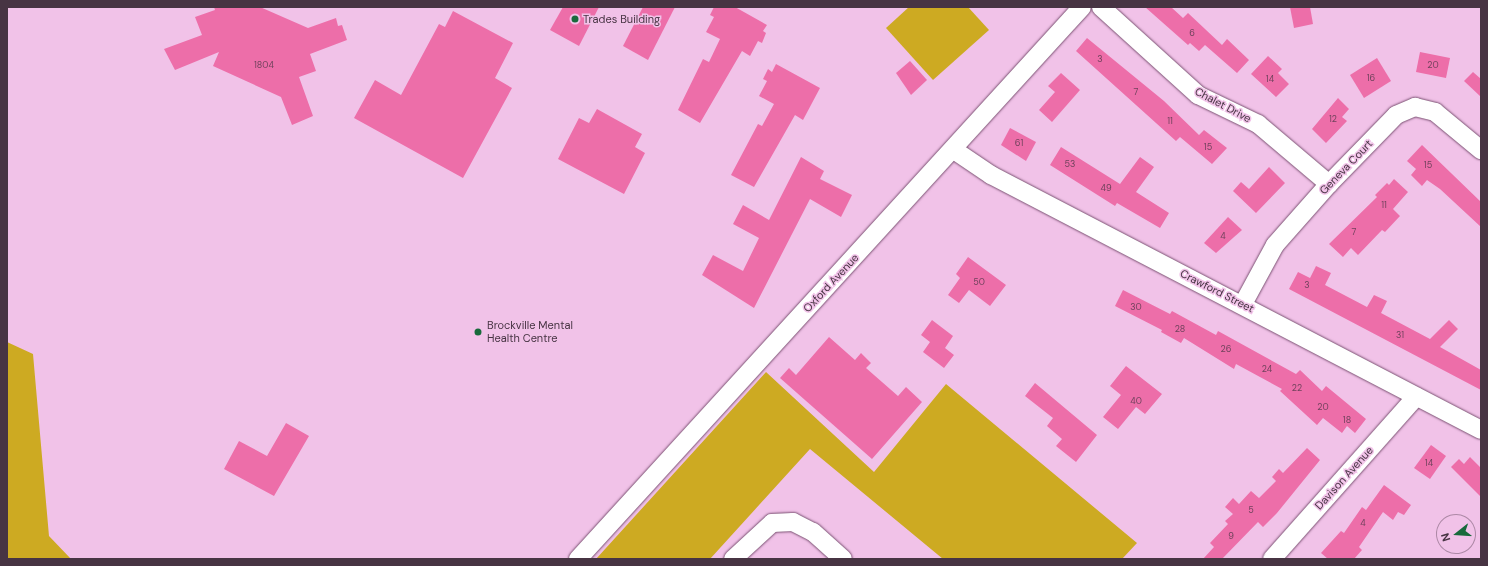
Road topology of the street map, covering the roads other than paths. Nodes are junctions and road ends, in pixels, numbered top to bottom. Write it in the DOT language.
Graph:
graph roads {
  1 [pos="1082,7"];
  2 [pos="1101,7"];
  3 [pos="954,150"];
  4 [pos="1481,150"];
  5 [pos="1328,184"];
  6 [pos="1243,304"];
  7 [pos="1416,396"];
  8 [pos="1481,430"];
  9 [pos="578,559"];
  10 [pos="733,559"];
  11 [pos="843,559"];
  12 [pos="1272,559"];
  1 -- 3 [label="street, Oxford Avenue"];
  2 -- 5 [label="street, Chalet Drive"];
  3 -- 6 [label="street, Crawford Street"];
  3 -- 9 [label="street, Oxford Avenue"];
  4 -- 5 [label="street, Geneva Court"];
  5 -- 6 [label="street, Geneva Court"];
  6 -- 7 [label="street, Crawford Street"];
  7 -- 8 [label="street, Crawford Street"];
  7 -- 12 [label="street, Davison Avenue"];
  10 -- 11 [label="street"];
}
